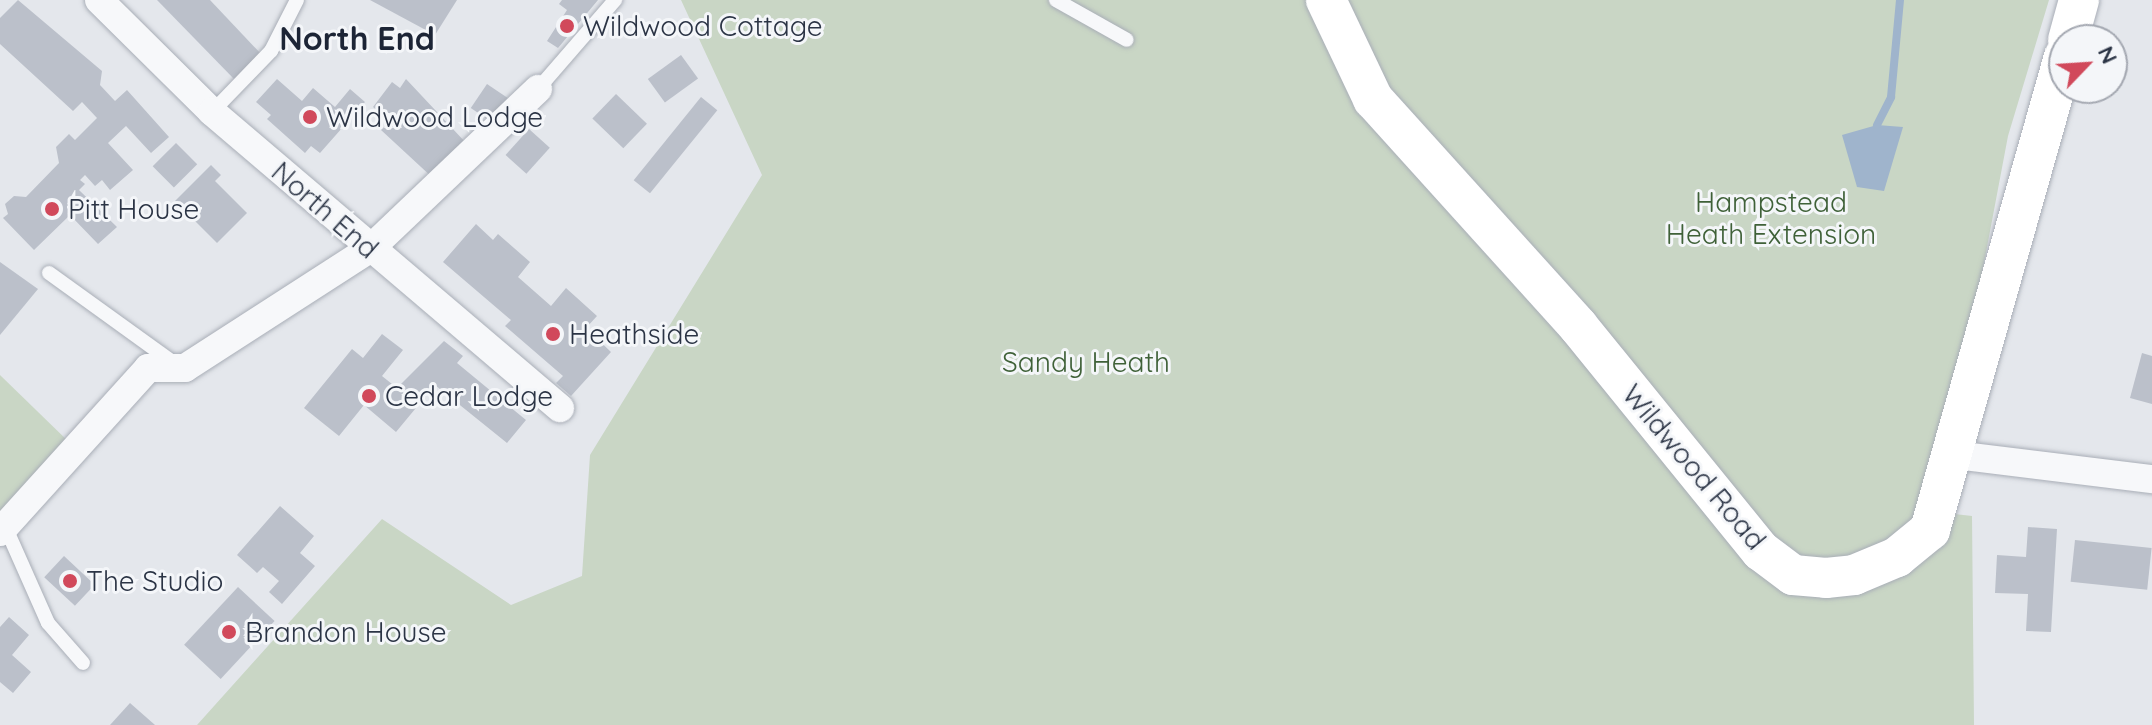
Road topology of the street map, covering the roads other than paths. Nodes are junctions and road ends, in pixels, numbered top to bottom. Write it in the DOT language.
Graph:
graph roads {
  1 [pos="99,0"];
  2 [pos="297,0"];
  3 [pos="615,0"];
  4 [pos="1056,0"];
  5 [pos="1326,0"];
  6 [pos="2079,0"];
  7 [pos="2072,24"];
  8 [pos="1127,40"];
  9 [pos="538,89"];
  10 [pos="2050,104"];
  11 [pos="212,112"];
  12 [pos="370,249"];
  13 [pos="49,273"];
  14 [pos="182,368"];
  15 [pos="560,408"];
  16 [pos="1948,454"];
  17 [pos="2152,479"];
  18 [pos="3,529"];
  19 [pos="83,663"];
  1 -- 11 [label="street, North End"];
  2 -- 11 [label="lane"];
  3 -- 9 [label="lane"];
  4 -- 8 [label="lane"];
  5 -- 16 [label="street, Wildwood Road"];
  6 -- 7 [label="street"];
  9 -- 12 [label="street"];
  10 -- 16 [label="street, Wildwood Road"];
  11 -- 12 [label="street, North End"];
  12 -- 14 [label="street"];
  12 -- 15 [label="street, North End"];
  13 -- 14 [label="lane"];
  14 -- 18 [label="street"];
  16 -- 17 [label="street"];
  18 -- 19 [label="lane"];
}
